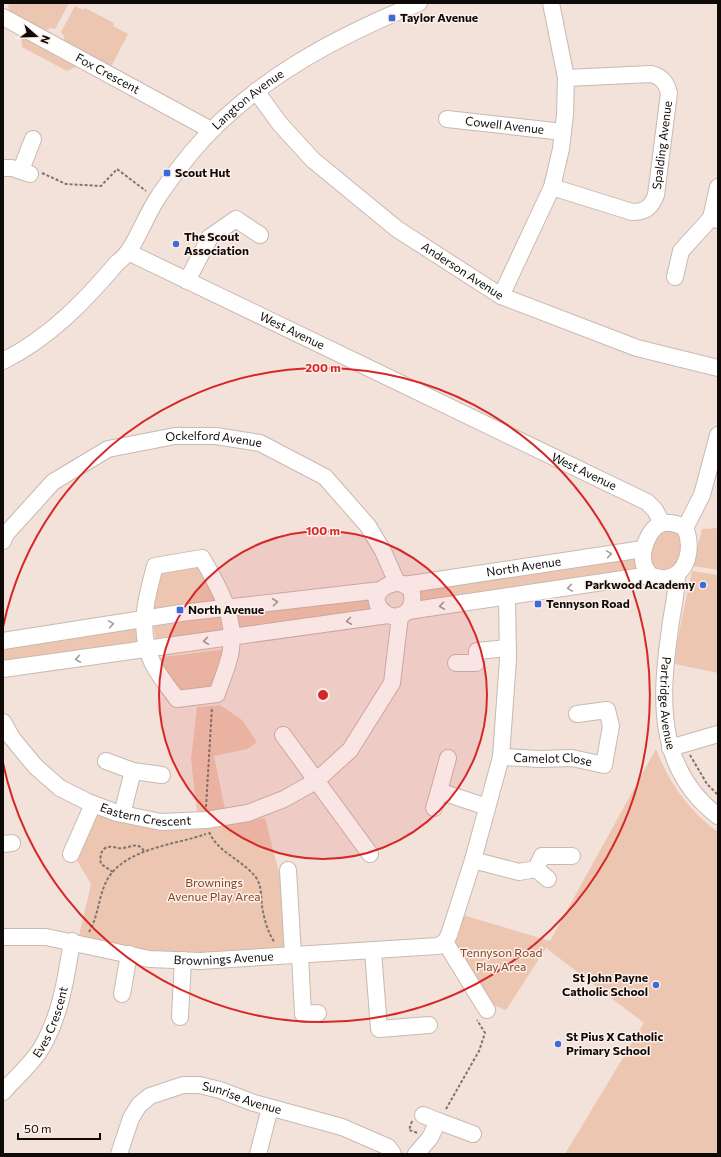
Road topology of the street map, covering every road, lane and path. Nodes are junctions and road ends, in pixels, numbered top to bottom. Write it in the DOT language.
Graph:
graph roads {
  1 [pos="419,3"];
  2 [pos="551,3"];
  3 [pos="3,17"];
  4 [pos="566,78"];
  5 [pos="256,91"];
  6 [pos="447,120"];
  7 [pos="211,130"];
  8 [pos="563,132"];
  9 [pos="33,139"];
  10 [pos="3,168"];
  11 [pos="26,172"];
  12 [pos="552,187"];
  13 [pos="718,187"];
  14 [pos="157,199"];
  15 [pos="715,219"];
  16 [pos="260,235"];
  17 [pos="128,252"];
  18 [pos="675,277"];
  19 [pos="187,281"];
  20 [pos="501,296"];
  21 [pos="3,361"];
  22 [pos="718,368"];
  23 [pos="718,434"];
  24 [pos="662,523"];
  25 [pos="685,528"];
  26 [pos="3,541"];
  27 [pos="644,548"];
  28 [pos="650,575"];
  29 [pos="677,575"];
  30 [pos="400,584"];
  31 [pos="381,590"];
  32 [pos="507,597"];
  33 [pos="227,607"];
  34 [pos="398,614"];
  35 [pos="144,619"];
  36 [pos="232,637"];
  37 [pos="3,641"];
  38 [pos="508,648"];
  39 [pos="148,649"];
  40 [pos="456,663"];
  41 [pos="3,669"];
  42 [pos="210,694"];
  43 [pos="577,714"];
  44 [pos="3,722"];
  45 [pos="718,734"];
  46 [pos="283,735"];
  47 [pos="670,748"];
  48 [pos="501,757"];
  49 [pos="448,758"];
  50 [pos="106,761"];
  51 [pos="133,771"];
  52 [pos="162,775"];
  53 [pos="316,781"];
  54 [pos="439,792"];
  55 [pos="92,804"];
  56 [pos="487,807"];
  57 [pos="434,808"];
  58 [pos="122,814"];
  59 [pos="718,816"];
  60 [pos="208,827"];
  61 [pos="145,852"];
  62 [pos="71,854"];
  63 [pos="370,854"];
  64 [pos="572,856"];
  65 [pos="473,860"];
  66 [pos="288,870"];
  67 [pos="113,872"];
  68 [pos="3,937"];
  69 [pos="77,942"];
  70 [pos="445,942"];
  71 [pos="373,951"];
  72 [pos="129,954"];
  73 [pos="292,956"];
  74 [pos="184,960"];
  75 [pos="122,994"];
  76 [pos="484,1004"];
  77 [pos="318,1013"];
  78 [pos="180,1017"];
  79 [pos="429,1025"];
  80 [pos="3,1092"];
  81 [pos="270,1108"];
  82 [pos="438,1114"];
  83 [pos="418,1116"];
  84 [pos="473,1134"];
  85 [pos="430,1138"];
  86 [pos="119,1154"];
  87 [pos="258,1154"];
  88 [pos="393,1154"];
  89 [pos="416,1154"];
  1 -- 5 [label="street, Langton Avenue"];
  2 -- 4 [label="street"];
  3 -- 7 [label="street, Fox Crescent"];
  4 -- 8 [label="street"];
  4 -- 12 [label="street, Spalding Avenue"];
  5 -- 7 [label="street, Langton Avenue"];
  5 -- 20 [label="street, Anderson Avenue"];
  6 -- 8 [label="street, Cowell Avenue"];
  7 -- 14 [label="street, Langton Avenue"];
  8 -- 12 [label="street"];
  9 -- 11 [label="street"];
  10 -- 11 [label="street"];
  11 -- 14 [label="path"];
  12 -- 20 [label="street"];
  13 -- 15 [label="street"];
  14 -- 17 [label="street, Langton Avenue"];
  15 -- 18 [label="street"];
  16 -- 19 [label="street"];
  17 -- 19 [label="street, West Avenue"];
  17 -- 21 [label="street"];
  19 -- 24 [label="street, West Avenue"];
  20 -- 22 [label="street, Anderson Avenue"];
  23 -- 25 [label="street"];
  24 -- 25 [label="street"];
  24 -- 27 [label="street"];
  25 -- 29 [label="street"];
  26 -- 30 [label="street, Ockelford Avenue"];
  27 -- 28 [label="street"];
  30 -- 27 [label="street, North Avenue, one-way"];
  28 -- 29 [label="street"];
  28 -- 32 [label="street, one-way"];
  29 -- 47 [label="street, Partridge Avenue"];
  30 -- 31 [label="street, North Avenue"];
  30 -- 34 [label="street"];
  33 -- 31 [label="street, North Avenue, one-way"];
  31 -- 34 [label="street"];
  32 -- 34 [label="street, one-way"];
  32 -- 38 [label="street"];
  33 -- 35 [label="street, North Avenue"];
  33 -- 35 [label="street"];
  33 -- 36 [label="street"];
  34 -- 36 [label="street, one-way"];
  34 -- 53 [label="street, Eastern Crescent"];
  37 -- 35 [label="street, North Avenue, one-way"];
  35 -- 39 [label="street"];
  36 -- 39 [label="street, one-way"];
  36 -- 42 [label="street"];
  38 -- 40 [label="street"];
  38 -- 48 [label="street"];
  39 -- 41 [label="street, one-way"];
  39 -- 42 [label="street"];
  42 -- 60 [label="path"];
  43 -- 48 [label="street, Camelot Close"];
  44 -- 55 [label="street, Eastern Crescent"];
  45 -- 47 [label="street"];
  46 -- 53 [label="street"];
  47 -- 59 [label="street, Partridge Avenue"];
  48 -- 56 [label="street"];
  49 -- 54 [label="street"];
  50 -- 51 [label="street"];
  51 -- 52 [label="street"];
  51 -- 58 [label="street"];
  53 -- 60 [label="street, Eastern Crescent"];
  53 -- 63 [label="street"];
  54 -- 56 [label="street"];
  54 -- 57 [label="street"];
  55 -- 58 [label="street, Eastern Crescent"];
  55 -- 62 [label="street"];
  56 -- 65 [label="street"];
  58 -- 60 [label="street, Eastern Crescent"];
  60 -- 61 [label="path"];
  60 -- 73 [label="path"];
  61 -- 67 [label="path"];
  61 -- 67 [label="path"];
  64 -- 65 [label="street"];
  65 -- 70 [label="street"];
  66 -- 73 [label="street"];
  67 -- 69 [label="path"];
  68 -- 69 [label="street, Brownings Avenue"];
  69 -- 72 [label="street, Brownings Avenue"];
  69 -- 80 [label="street, Eves Crescent"];
  70 -- 71 [label="street, Brownings Avenue"];
  70 -- 76 [label="street"];
  71 -- 73 [label="street, Brownings Avenue"];
  71 -- 79 [label="street"];
  72 -- 74 [label="street, Brownings Avenue"];
  72 -- 75 [label="street"];
  73 -- 74 [label="street, Brownings Avenue"];
  73 -- 77 [label="street"];
  74 -- 78 [label="street"];
  76 -- 82 [label="path"];
  81 -- 86 [label="street, Sunrise Avenue"];
  81 -- 87 [label="street"];
  81 -- 88 [label="street, Sunrise Avenue"];
  82 -- 83 [label="street"];
  82 -- 84 [label="street"];
  82 -- 85 [label="street"];
  83 -- 85 [label="path"];
  85 -- 89 [label="street"];
}
